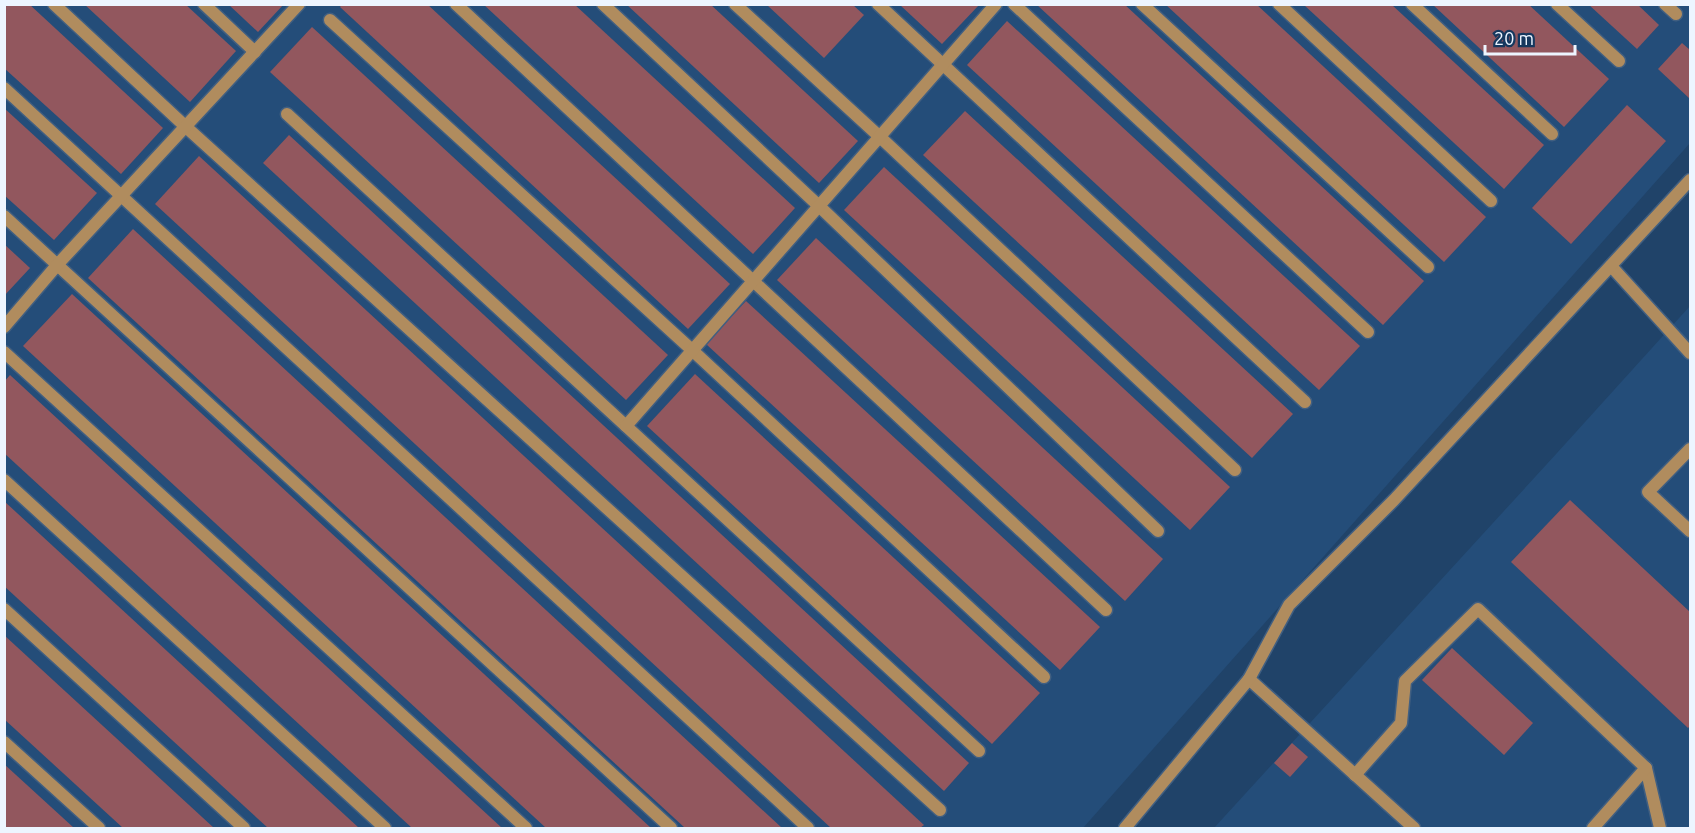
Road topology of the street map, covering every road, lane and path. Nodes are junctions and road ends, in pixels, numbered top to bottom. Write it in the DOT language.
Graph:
graph roads {
  1 [pos="54,4"];
  2 [pos="204,4"];
  3 [pos="299,4"];
  4 [pos="456,4"];
  5 [pos="603,4"];
  6 [pos="735,4"];
  7 [pos="878,4"];
  8 [pos="996,4"];
  9 [pos="1014,4"];
  10 [pos="1142,4"];
  11 [pos="1279,4"];
  12 [pos="1412,4"];
  13 [pos="1557,4"];
  14 [pos="1665,4"];
  15 [pos="1676,14"];
  16 [pos="330,20"];
  17 [pos="255,52"];
  18 [pos="1619,61"];
  19 [pos="944,64"];
  20 [pos="4,88"];
  21 [pos="286,114"];
  22 [pos="186,127"];
  23 [pos="1552,134"];
  24 [pos="880,136"];
  25 [pos="1690,180"];
  26 [pos="121,196"];
  27 [pos="1491,201"];
  28 [pos="819,206"];
  29 [pos="4,216"];
  30 [pos="58,264"];
  31 [pos="1611,266"];
  32 [pos="1428,267"];
  33 [pos="753,281"];
  34 [pos="4,327"];
  35 [pos="1368,332"];
  36 [pos="692,350"];
  37 [pos="4,352"];
  38 [pos="1690,353"];
  39 [pos="1305,402"];
  40 [pos="626,426"];
  41 [pos="1690,449"];
  42 [pos="1235,470"];
  43 [pos="4,480"];
  44 [pos="1158,531"];
  45 [pos="1690,531"];
  46 [pos="4,609"];
  47 [pos="1106,610"];
  48 [pos="1044,677"];
  49 [pos="1249,679"];
  50 [pos="4,742"];
  51 [pos="979,751"];
  52 [pos="1646,768"];
  53 [pos="1355,775"];
  54 [pos="940,810"];
  55 [pos="99,828"];
  56 [pos="244,828"];
  57 [pos="385,828"];
  58 [pos="526,828"];
  59 [pos="671,828"];
  60 [pos="808,828"];
  61 [pos="1125,828"];
  62 [pos="1414,828"];
  63 [pos="1593,828"];
  64 [pos="1660,828"];
  1 -- 22 [label="street"];
  2 -- 17 [label="street"];
  3 -- 17 [label="street"];
  4 -- 33 [label="street"];
  5 -- 28 [label="street"];
  6 -- 24 [label="street"];
  7 -- 19 [label="street"];
  8 -- 19 [label="street"];
  9 -- 35 [label="street"];
  10 -- 32 [label="street"];
  11 -- 27 [label="street"];
  12 -- 23 [label="street"];
  13 -- 18 [label="street"];
  14 -- 15 [label="street"];
  16 -- 36 [label="street"];
  17 -- 22 [label="street"];
  19 -- 24 [label="street"];
  19 -- 39 [label="street"];
  20 -- 26 [label="street"];
  21 -- 40 [label="street"];
  22 -- 26 [label="street"];
  22 -- 54 [label="street"];
  24 -- 28 [label="street"];
  24 -- 42 [label="street"];
  25 -- 31 [label="street"];
  26 -- 30 [label="street"];
  26 -- 60 [label="street"];
  28 -- 33 [label="street"];
  28 -- 44 [label="street"];
  29 -- 30 [label="street"];
  30 -- 34 [label="street"];
  30 -- 59 [label="street"];
  31 -- 38 [label="street"];
  31 -- 49 [label="street"];
  33 -- 36 [label="street"];
  33 -- 47 [label="street"];
  36 -- 40 [label="street"];
  36 -- 48 [label="street"];
  37 -- 58 [label="street"];
  40 -- 51 [label="street"];
  41 -- 45 [label="street"];
  43 -- 57 [label="street"];
  46 -- 56 [label="street"];
  49 -- 53 [label="street"];
  49 -- 61 [label="street"];
  50 -- 55 [label="street"];
  52 -- 53 [label="street"];
  52 -- 63 [label="street"];
  52 -- 64 [label="street"];
  53 -- 62 [label="street"];
}
